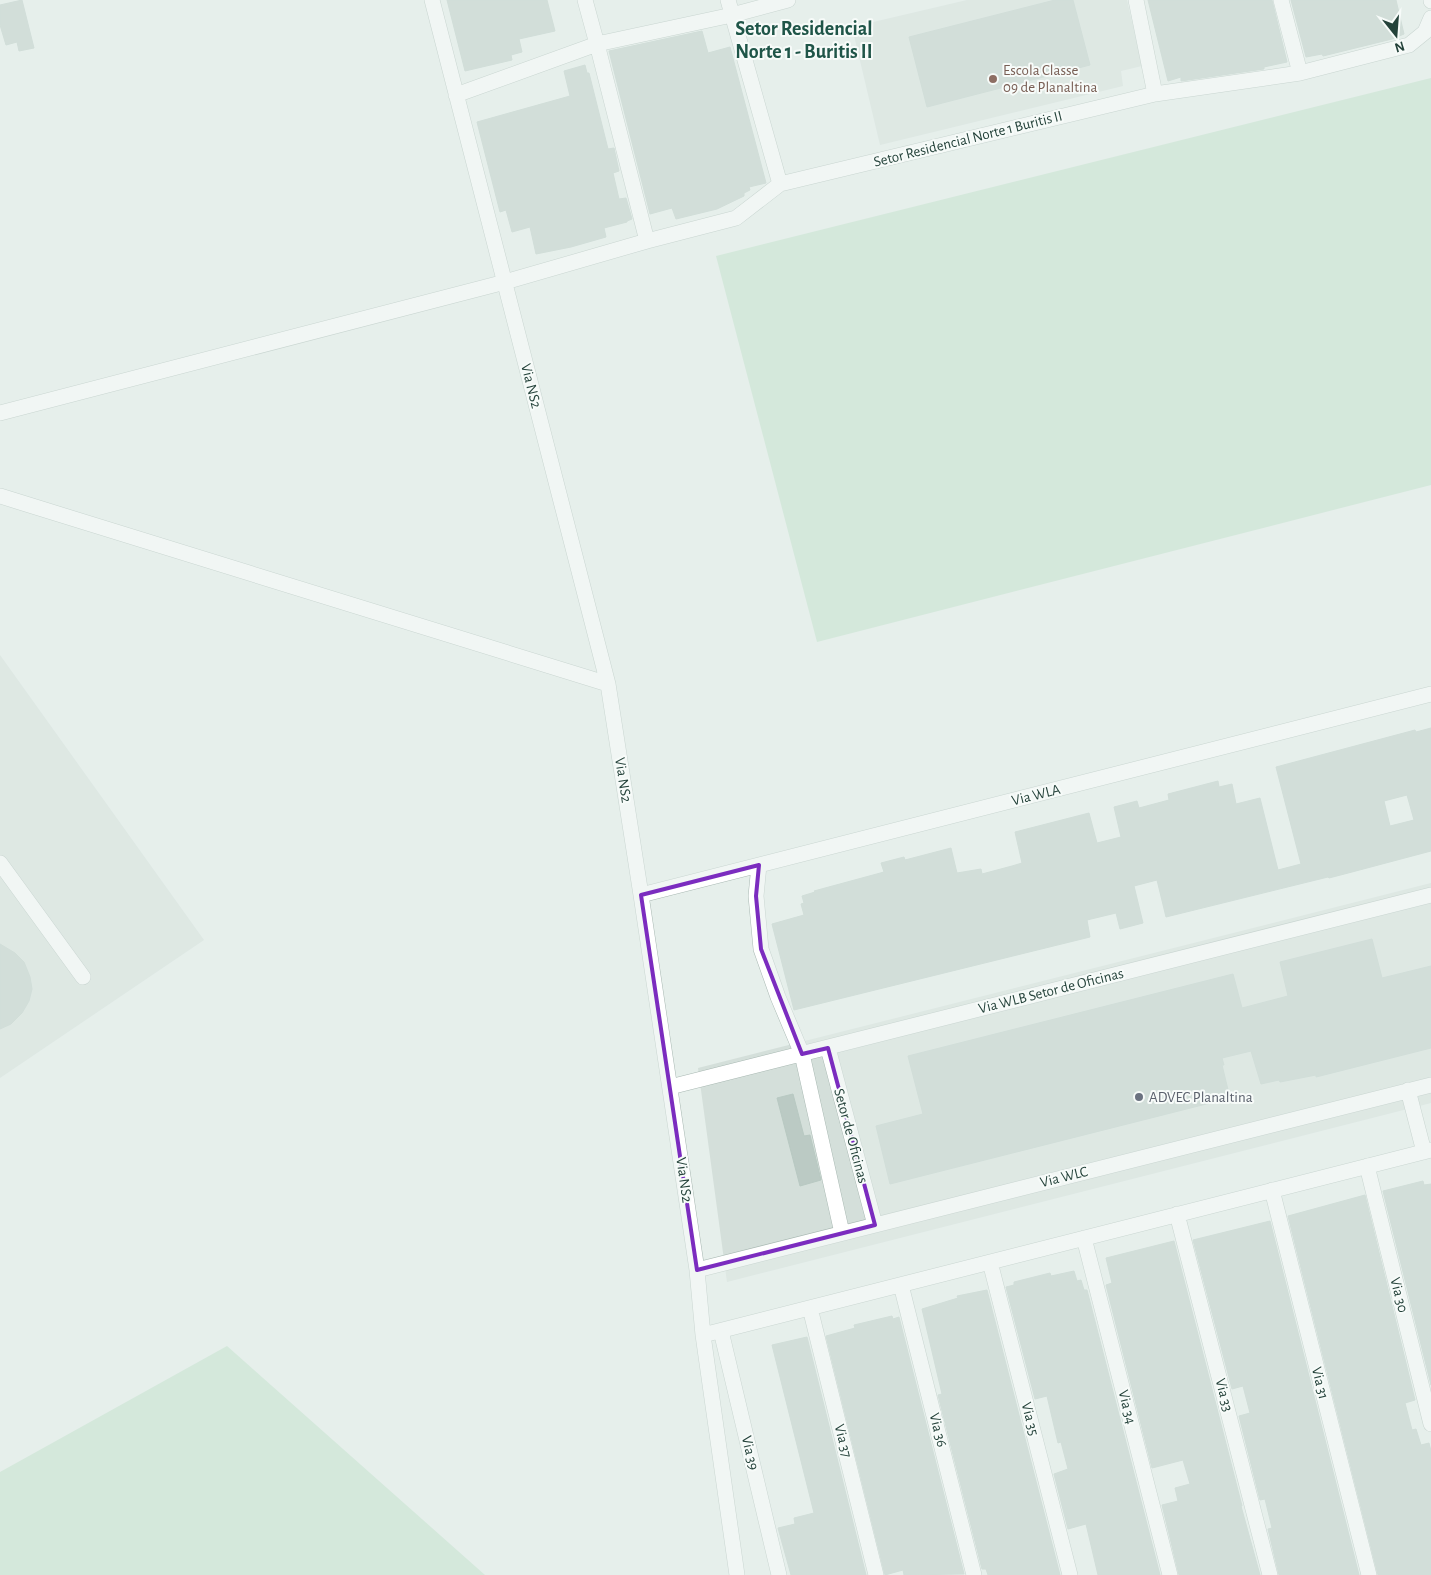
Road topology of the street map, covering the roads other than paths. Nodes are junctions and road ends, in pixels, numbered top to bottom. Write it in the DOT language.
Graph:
graph roads {
  1 [pos="432,0"];
  2 [pos="585,0"];
  3 [pos="788,0"];
  4 [pos="1136,0"];
  5 [pos="1281,0"];
  6 [pos="730,7"];
  7 [pos="1431,18"];
  8 [pos="597,44"];
  9 [pos="1300,72"];
  10 [pos="1155,94"];
  11 [pos="456,95"];
  12 [pos="780,184"];
  13 [pos="647,241"];
  14 [pos="505,282"];
  15 [pos="0,413"];
  16 [pos="0,496"];
  17 [pos="608,684"];
  18 [pos="1431,694"];
  19 [pos="0,863"];
  20 [pos="759,865"];
  21 [pos="641,895"];
  22 [pos="1431,895"];
  23 [pos="83,977"];
  24 [pos="828,1048"];
  25 [pos="802,1054"];
  26 [pos="1431,1085"];
  27 [pos="670,1088"];
  28 [pos="1408,1090"];
  29 [pos="1428,1151"];
  30 [pos="1367,1166"];
  31 [pos="1272,1190"];
  32 [pos="1178,1214"];
  33 [pos="875,1225"];
  34 [pos="842,1233"];
  35 [pos="1084,1238"];
  36 [pos="990,1262"];
  37 [pos="697,1270"];
  38 [pos="901,1285"];
  39 [pos="810,1308"];
  40 [pos="721,1331"];
  41 [pos="703,1335"];
  42 [pos="1431,1424"];
  43 [pos="737,1575"];
  44 [pos="779,1575"];
  45 [pos="876,1575"];
  46 [pos="974,1575"];
  47 [pos="1070,1575"];
  48 [pos="1170,1575"];
  49 [pos="1270,1575"];
  50 [pos="1369,1575"];
  1 -- 11 [label="street, Via NS2"];
  2 -- 8 [label="street"];
  3 -- 6 [label="street"];
  4 -- 10 [label="street"];
  5 -- 9 [label="street"];
  6 -- 8 [label="street"];
  6 -- 12 [label="street"];
  7 -- 9 [label="street, Setor Residencial Norte 1 Buritis II"];
  8 -- 11 [label="street"];
  8 -- 13 [label="street"];
  9 -- 10 [label="street, Setor Residencial Norte 1 Buritis II"];
  10 -- 12 [label="street, Setor Residencial Norte 1 Buritis II"];
  11 -- 14 [label="street, Via NS2"];
  12 -- 13 [label="street, Setor Residencial Norte 1 Buritis II"];
  13 -- 14 [label="street, Setor Residencial Norte 1 Buritis II"];
  14 -- 15 [label="street, Setor Residencial Norte 1 Buritis II"];
  14 -- 17 [label="street, Via NS2"];
  16 -- 17 [label="street"];
  17 -- 21 [label="street, Via NS2"];
  18 -- 20 [label="street, Via WLA"];
  19 -- 23 [label="street"];
  20 -- 21 [label="street, Via WLA"];
  20 -- 25 [label="street"];
  21 -- 27 [label="street, Via NS2"];
  22 -- 24 [label="street, Via WLB Setor de Oficinas"];
  24 -- 25 [label="street, Via WLB Setor de Oficinas"];
  24 -- 33 [label="street, Setor de Oficinas"];
  25 -- 27 [label="street, Via WLB Setor de Oficinas"];
  25 -- 34 [label="street"];
  26 -- 28 [label="street, Via WLC"];
  27 -- 37 [label="street, Via NS2"];
  28 -- 29 [label="street"];
  28 -- 33 [label="street, Via WLC"];
  29 -- 30 [label="street"];
  30 -- 31 [label="street"];
  30 -- 42 [label="street, Via 30"];
  31 -- 32 [label="street"];
  31 -- 50 [label="street, Via 31"];
  32 -- 35 [label="street"];
  32 -- 49 [label="street, Via 33"];
  33 -- 34 [label="street, Via WLC"];
  34 -- 37 [label="street, Via WLC"];
  35 -- 36 [label="street"];
  35 -- 48 [label="street, Via 34"];
  36 -- 38 [label="street"];
  36 -- 47 [label="street, Via 35"];
  37 -- 41 [label="street, Via NS2"];
  38 -- 39 [label="street"];
  38 -- 46 [label="street, Via 36"];
  39 -- 40 [label="street"];
  39 -- 45 [label="street, Via 37"];
  40 -- 41 [label="street"];
  40 -- 44 [label="street, Via 39"];
  41 -- 43 [label="street, Via NS2"];
}
